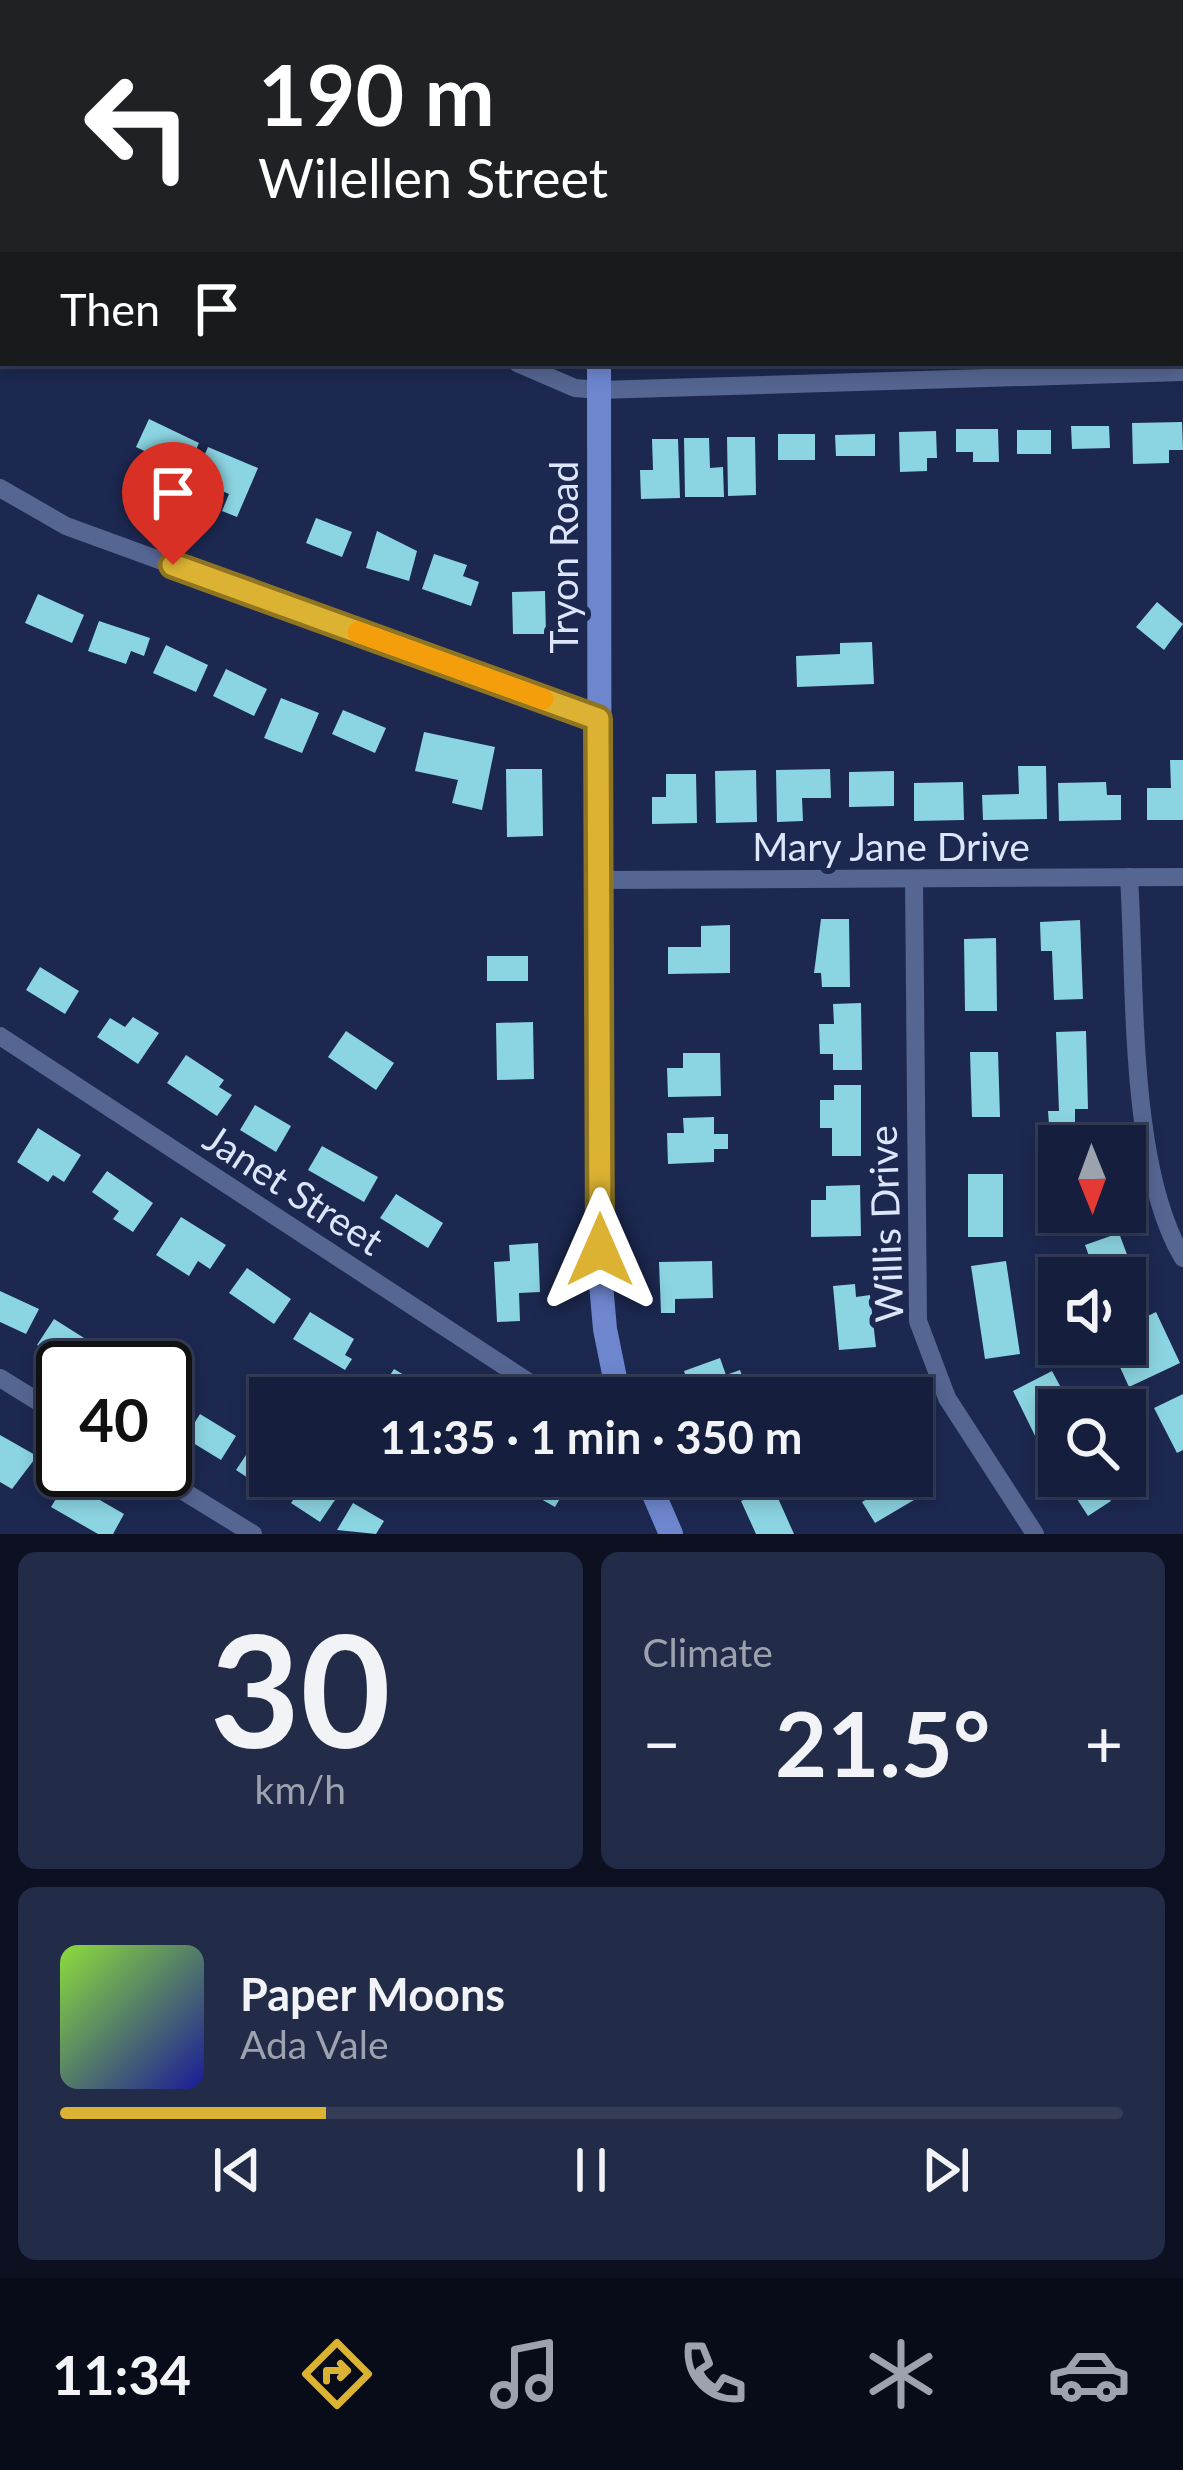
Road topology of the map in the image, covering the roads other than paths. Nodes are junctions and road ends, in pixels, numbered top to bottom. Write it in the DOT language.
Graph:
graph roads {
  1 [pos="524,366"];
  2 [pos="599,366"];
  3 [pos="1183,372"];
  4 [pos="599,390"];
  5 [pos="0,488"];
  6 [pos="598,719"];
  7 [pos="1183,877"];
  8 [pos="1129,878"];
  9 [pos="599,880"];
  10 [pos="914,880"];
  11 [pos="0,1036"];
  12 [pos="1183,1258"];
  13 [pos="521,1377"];
  14 [pos="616,1377"];
  15 [pos="0,1378"];
  16 [pos="36,1400"];
  17 [pos="192,1496"];
  18 [pos="655,1497"];
  19 [pos="253,1534"];
  20 [pos="671,1534"];
  21 [pos="1035,1534"];
  1 -- 4 [label="street"];
  2 -- 4 [label="street, Tryon Road"];
  3 -- 4 [label="street"];
  4 -- 6 [label="street, Tryon Road"];
  5 -- 6 [label="street"];
  6 -- 9 [label="street, Tryon Road"];
  7 -- 8 [label="street, Mary Jane Drive"];
  8 -- 10 [label="street, Mary Jane Drive"];
  8 -- 12 [label="street"];
  9 -- 10 [label="street, Mary Jane Drive"];
  9 -- 14 [label="street, Tryon Road"];
  10 -- 21 [label="street, Willis Drive"];
  11 -- 13 [label="street, Janet Street"];
  15 -- 16 [label="street"];
  17 -- 19 [label="street"];
  18 -- 20 [label="street"];
}
